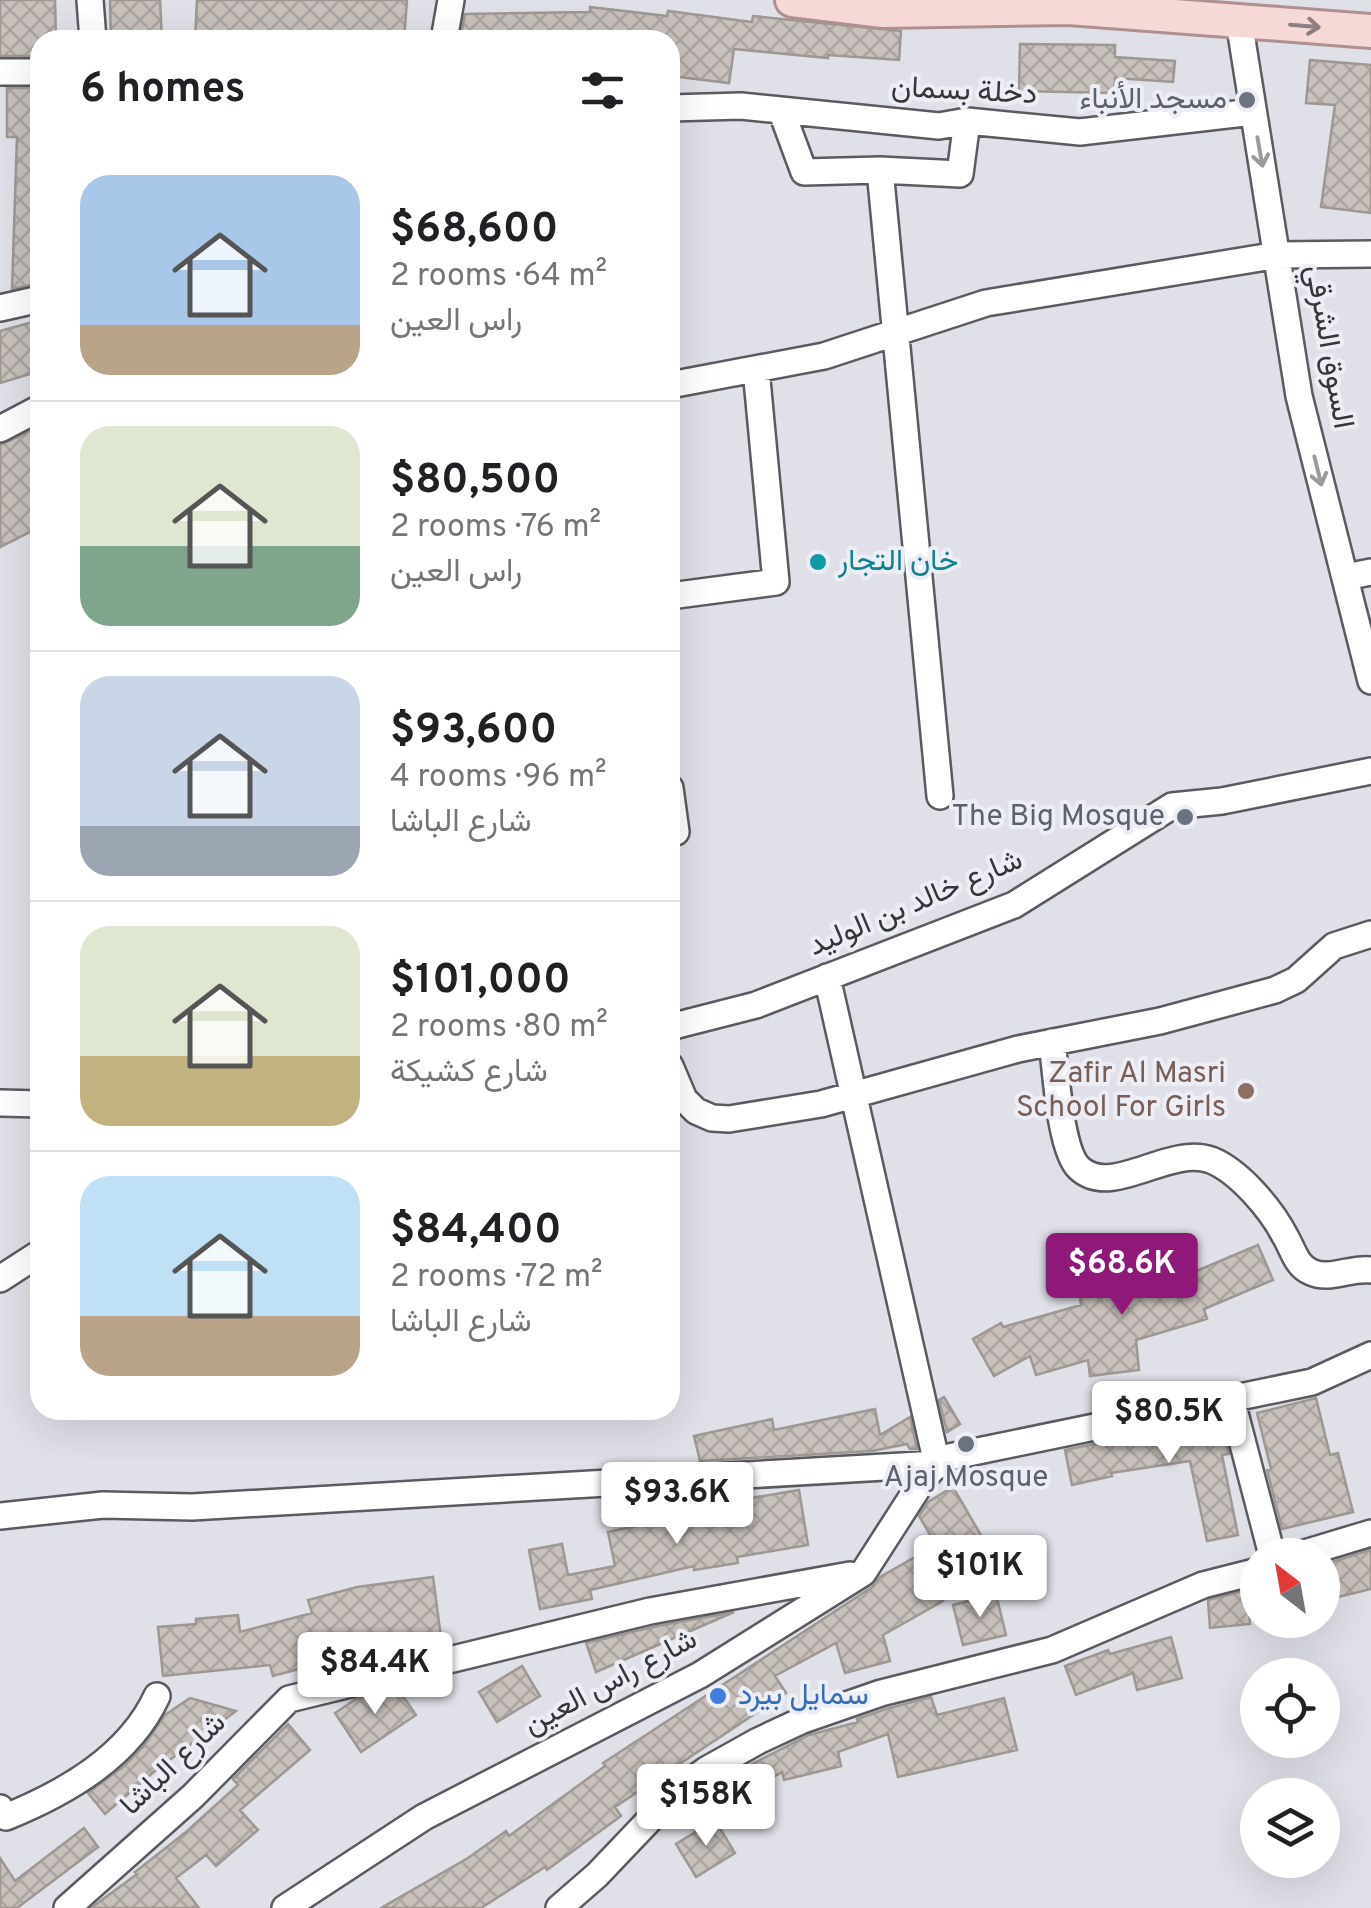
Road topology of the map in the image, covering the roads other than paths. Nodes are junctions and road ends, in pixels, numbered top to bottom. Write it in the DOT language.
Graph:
graph roads {
  1 [pos="90,0"];
  2 [pos="451,0"];
  3 [pos="792,0"];
  4 [pos="871,5"];
  5 [pos="1222,12"];
  6 [pos="93,30"];
  7 [pos="446,30"];
  8 [pos="1371,32"];
  9 [pos="0,72"];
  10 [pos="30,72"];
  11 [pos="680,108"];
  12 [pos="781,110"];
  13 [pos="1254,112"];
  14 [pos="967,121"];
  15 [pos="880,170"];
  16 [pos="1371,254"];
  17 [pos="1278,255"];
  18 [pos="30,301"];
  19 [pos="0,308"];
  20 [pos="896,335"];
  21 [pos="756,369"];
  22 [pos="680,383"];
  23 [pos="30,413"];
  24 [pos="0,429"];
  25 [pos="1371,572"];
  26 [pos="1345,577"];
  27 [pos="680,595"];
  28 [pos="1371,680"];
  29 [pos="1371,771"];
  30 [pos="940,796"];
  31 [pos="1371,934"];
  32 [pos="827,977"];
  33 [pos="680,1024"];
  34 [pos="1052,1042"];
  35 [pos="680,1089"];
  36 [pos="854,1094"];
  37 [pos="0,1103"];
  38 [pos="30,1104"];
  39 [pos="30,1260"];
  40 [pos="1371,1270"];
  41 [pos="0,1279"];
  42 [pos="1371,1355"];
  43 [pos="1230,1398"];
  44 [pos="930,1472"];
  45 [pos="0,1516"];
  46 [pos="1371,1534"];
  47 [pos="1267,1538"];
  48 [pos="1340,1543"];
  49 [pos="863,1573"];
  50 [pos="1240,1574"];
  51 [pos="156,1696"];
  52 [pos="0,1808"];
  53 [pos="67,1908"];
  54 [pos="285,1908"];
  55 [pos="559,1908"];
  1 -- 6 [label="street"];
  2 -- 7 [label="street"];
  3 -- 4 [label="main road"];
  4 -- 5 [label="main road"];
  5 -- 8 [label="main road, one-way"];
  5 -- 13 [label="street, السوق الشرقي"];
  9 -- 10 [label="street"];
  11 -- 12 [label="street, دخلة بسمان"];
  12 -- 14 [label="street, دخلة بسمان"];
  12 -- 15 [label="street"];
  13 -- 14 [label="street, دخلة بسمان"];
  13 -- 17 [label="street, السوق الشرقي, one-way"];
  14 -- 15 [label="street"];
  15 -- 20 [label="street"];
  16 -- 17 [label="street"];
  17 -- 20 [label="street"];
  17 -- 26 [label="street, السوق الشرقي, one-way"];
  18 -- 19 [label="street"];
  20 -- 21 [label="street"];
  20 -- 30 [label="street"];
  21 -- 22 [label="street"];
  21 -- 27 [label="street"];
  23 -- 24 [label="street"];
  25 -- 26 [label="street"];
  26 -- 28 [label="street, السوق الشرقي"];
  29 -- 32 [label="street, شارع خالد بن الوليد"];
  31 -- 34 [label="street"];
  32 -- 33 [label="street, شارع خالد بن الوليد"];
  32 -- 36 [label="street"];
  34 -- 36 [label="street"];
  34 -- 40 [label="street"];
  35 -- 36 [label="street"];
  36 -- 44 [label="street"];
  37 -- 38 [label="street"];
  39 -- 41 [label="street"];
  42 -- 43 [label="street"];
  43 -- 44 [label="street"];
  43 -- 47 [label="street"];
  44 -- 45 [label="street"];
  44 -- 49 [label="street"];
  46 -- 48 [label="street"];
  49 -- 53 [label="street, شارع الباشا"];
  49 -- 54 [label="street, شارع راس العين"];
  50 -- 55 [label="street"];
  51 -- 52 [label="street"];
}
